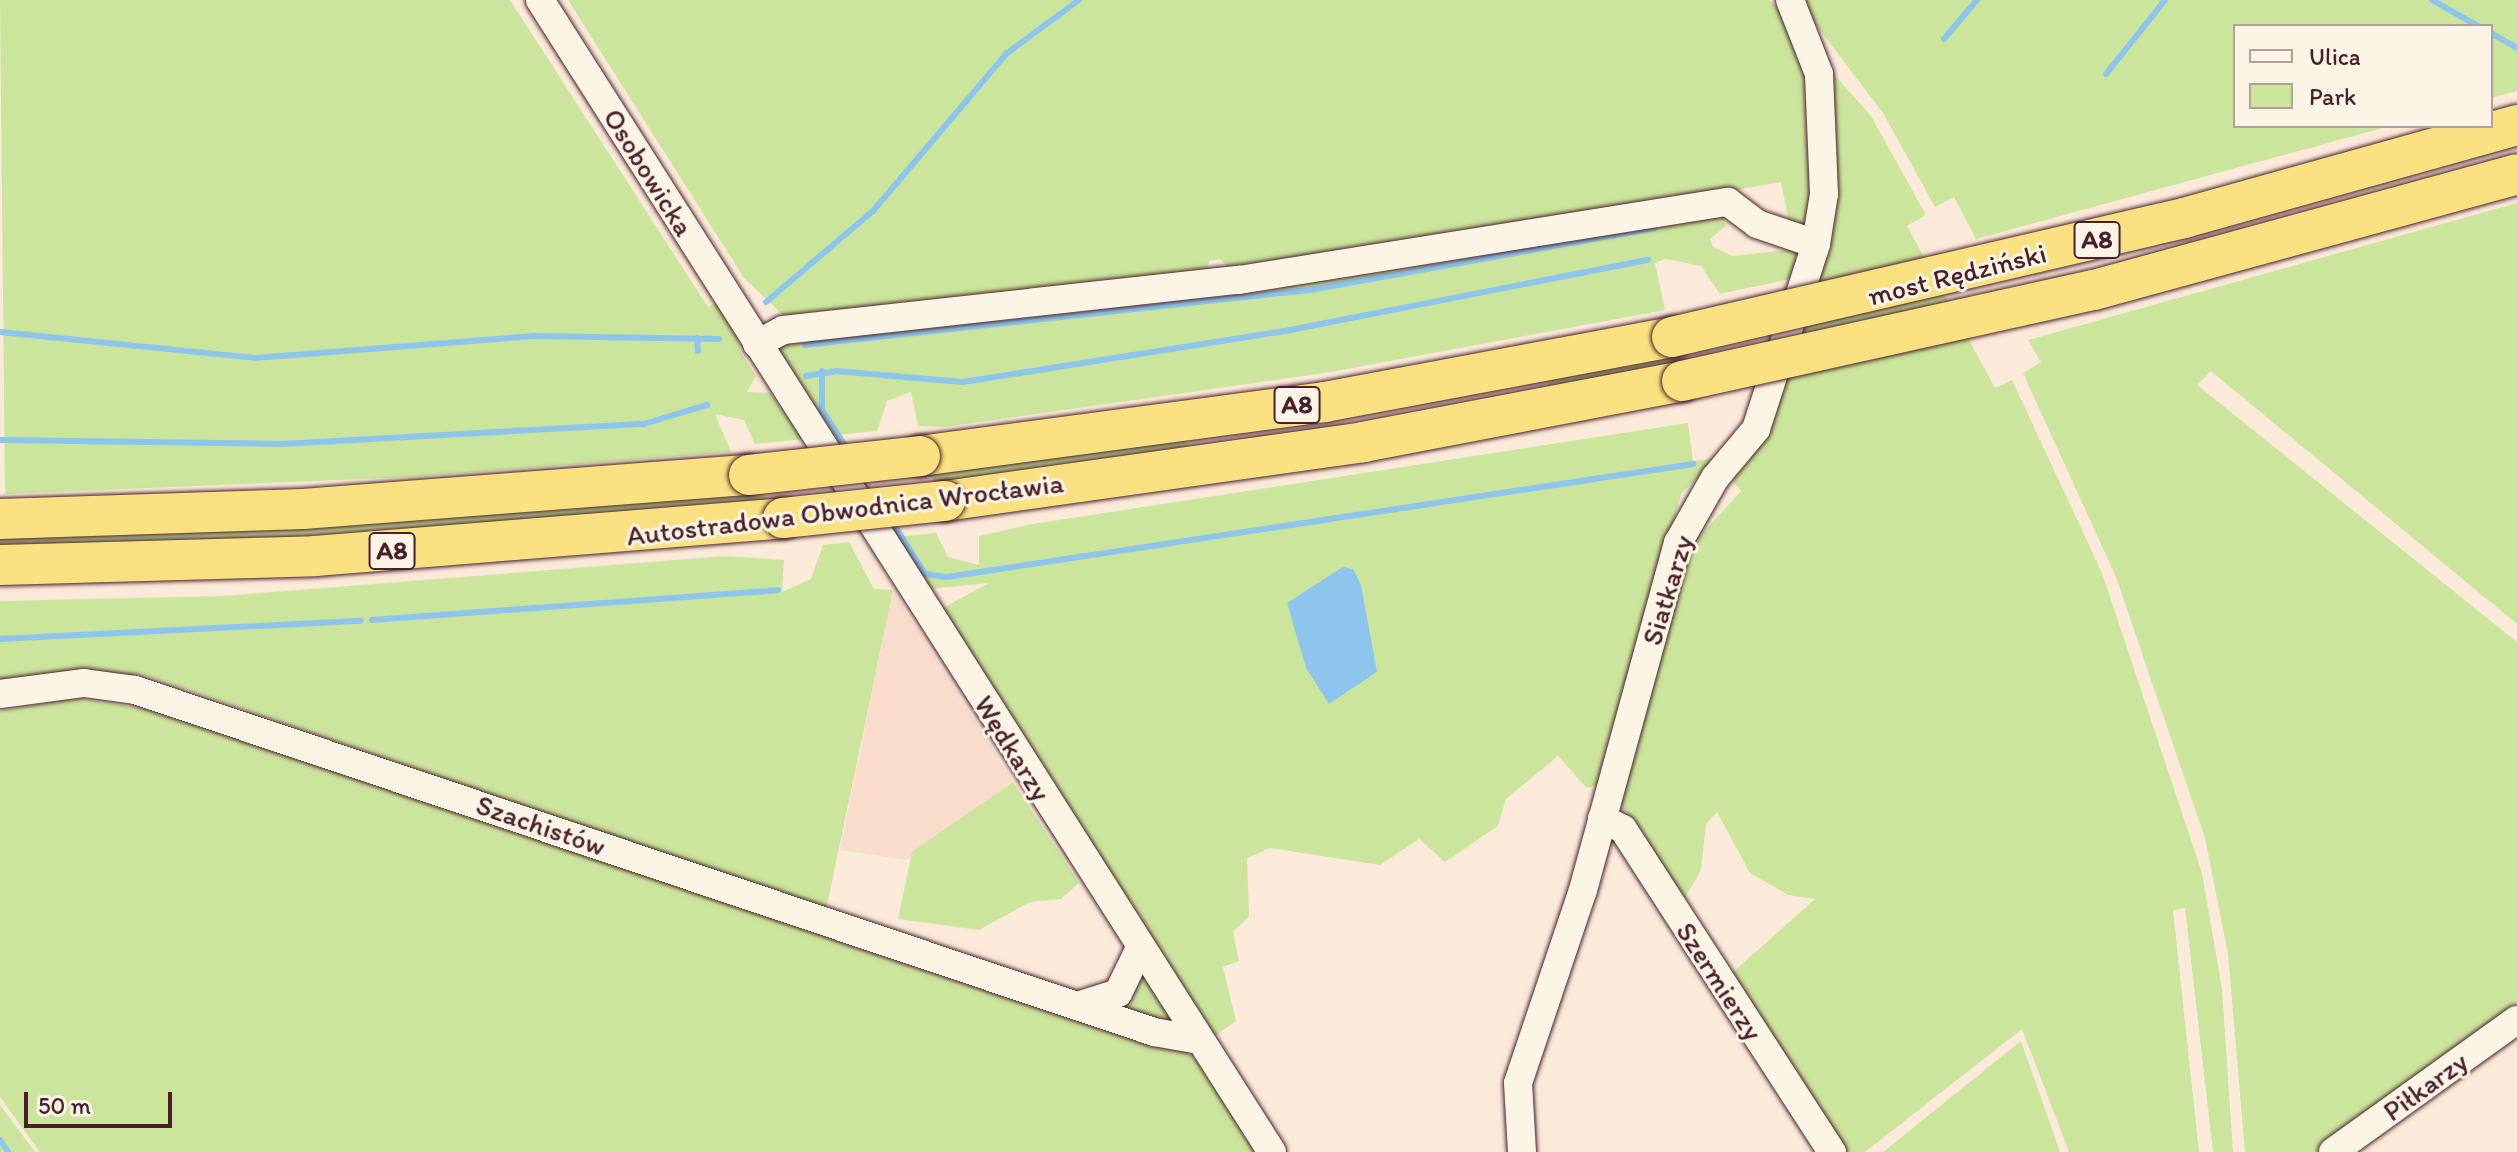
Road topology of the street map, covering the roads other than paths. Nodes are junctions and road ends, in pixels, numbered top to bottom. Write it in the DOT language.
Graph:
graph roads {
  1 [pos="540,0"];
  2 [pos="1790,0"];
  3 [pos="2517,125"];
  4 [pos="2517,174"];
  5 [pos="1816,244"];
  6 [pos="1672,337"];
  7 [pos="757,344"];
  8 [pos="1682,381"];
  9 [pos="0,519"];
  10 [pos="0,565"];
  11 [pos="0,694"];
  12 [pos="1602,818"];
  13 [pos="1140,948"];
  14 [pos="1077,1006"];
  15 [pos="2517,1020"];
  16 [pos="1199,1040"];
  17 [pos="1272,1152"];
  18 [pos="1522,1152"];
  19 [pos="1832,1152"];
  20 [pos="2333,1152"];
  1 -- 7 [label="street, Osobowicka"];
  2 -- 5 [label="street, Siatkarzy"];
  3 -- 6 [label="highway, most Rędziński / A8, bridge"];
  4 -- 8 [label="highway, most Rędziński / A8, bridge"];
  5 -- 7 [label="street"];
  5 -- 12 [label="street, Siatkarzy"];
  6 -- 9 [label="highway, Autostradowa Obwodnica Wrocławia / A8, bridge"];
  7 -- 13 [label="street, Wędkarzy"];
  8 -- 10 [label="highway, Autostradowa Obwodnica Wrocławia / A8, bridge"];
  11 -- 14 [label="street, Szachistów"];
  12 -- 18 [label="street, Siatkarzy"];
  12 -- 19 [label="street, Szermierzy"];
  13 -- 14 [label="street"];
  13 -- 16 [label="street, Wędkarzy"];
  14 -- 16 [label="street, Szachistów"];
  15 -- 20 [label="street, Piłkarzy"];
  16 -- 17 [label="street, Wędkarzy"];
}
